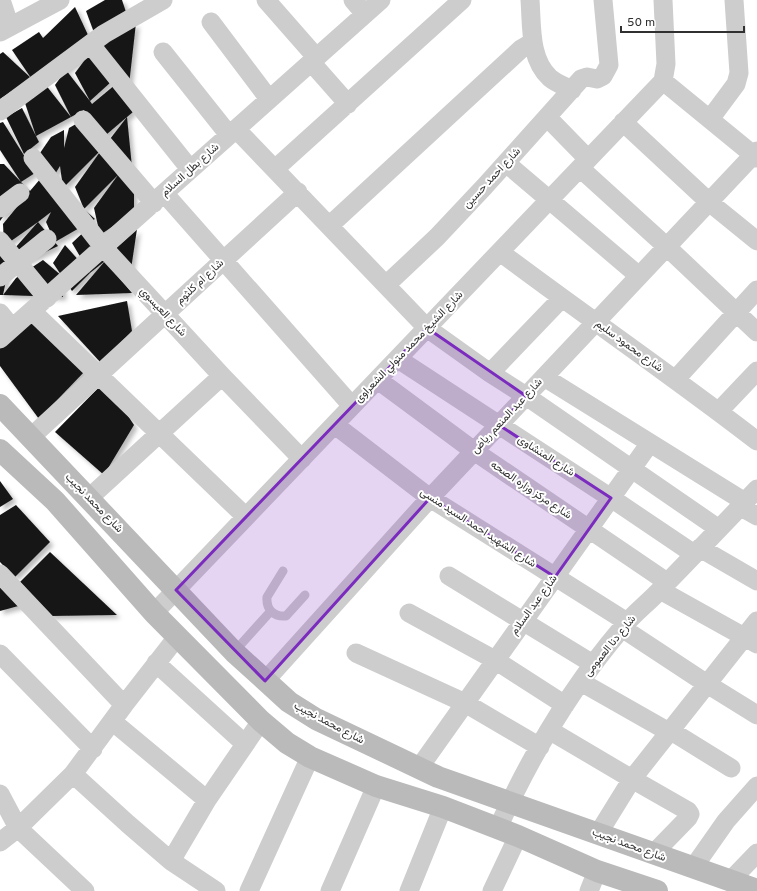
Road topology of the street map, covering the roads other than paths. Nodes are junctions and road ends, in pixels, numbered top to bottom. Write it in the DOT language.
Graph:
graph roads {
  1 [pos="1,0"];
  2 [pos="60,0"];
  3 [pos="163,0"];
  4 [pos="266,0"];
  5 [pos="381,0"];
  6 [pos="462,0"];
  7 [pos="530,0"];
  8 [pos="603,0"];
  9 [pos="663,0"];
  10 [pos="734,0"];
  11 [pos="359,7"];
  12 [pos="211,22"];
  13 [pos="5,30"];
  14 [pos="533,42"];
  15 [pos="91,45"];
  16 [pos="163,52"];
  17 [pos="314,60"];
  18 [pos="663,81"];
  19 [pos="572,90"];
  20 [pos="269,99"];
  21 [pos="348,104"];
  22 [pos="0,111"];
  23 [pos="547,117"];
  24 [pos="710,119"];
  25 [pos="83,120"];
  26 [pos="623,122"];
  27 [pos="233,132"];
  28 [pos="756,155"];
  29 [pos="33,158"];
  30 [pos="506,163"];
  31 [pos="584,164"];
  32 [pos="190,169"];
  33 [pos="275,169"];
  34 [pos="298,192"];
  35 [pos="20,193"];
  36 [pos="159,198"];
  37 [pos="549,200"];
  38 [pos="710,202"];
  39 [pos="0,208"];
  40 [pos="330,226"];
  41 [pos="47,239"];
  42 [pos="757,241"];
  43 [pos="0,242"];
  44 [pos="103,247"];
  45 [pos="667,247"];
  46 [pos="500,252"];
  47 [pos="223,261"];
  48 [pos="18,263"];
  49 [pos="639,276"];
  50 [pos="0,277"];
  51 [pos="386,285"];
  52 [pos="757,290"];
  53 [pos="47,298"];
  54 [pos="562,298"];
  55 [pos="32,310"];
  56 [pos="736,312"];
  57 [pos="0,313"];
  58 [pos="165,314"];
  59 [pos="596,322"];
  60 [pos="427,328"];
  61 [pos="757,332"];
  62 [pos="6,334"];
  63 [pos="398,359"];
  64 [pos="757,371"];
  65 [pos="490,373"];
  66 [pos="99,375"];
  67 [pos="222,376"];
  68 [pos="544,377"];
  69 [pos="378,380"];
  70 [pos="675,380"];
  71 [pos="526,396"];
  72 [pos="0,405"];
  73 [pos="352,406"];
  74 [pos="719,411"];
  75 [pos="335,425"];
  76 [pos="499,425"];
  77 [pos="159,433"];
  78 [pos="31,437"];
  79 [pos="757,441"];
  80 [pos="650,443"];
  81 [pos="0,450"];
  82 [pos="474,451"];
  83 [pos="302,459"];
  84 [pos="632,468"];
  85 [pos="89,498"];
  86 [pos="430,498"];
  87 [pos="611,498"];
  88 [pos="750,504"];
  89 [pos="246,517"];
  90 [pos="589,529"];
  91 [pos="719,529"];
  92 [pos="697,551"];
  93 [pos="283,571"];
  94 [pos="0,574"];
  95 [pos="449,576"];
  96 [pos="555,577"];
  97 [pos="757,581"];
  98 [pos="664,586"];
  99 [pos="176,590"];
  100 [pos="305,595"];
  101 [pos="270,612"];
  102 [pos="154,613"];
  103 [pos="409,613"];
  104 [pos="757,621"];
  105 [pos="523,622"];
  106 [pos="624,625"];
  107 [pos="177,637"];
  108 [pos="750,641"];
  109 [pos="234,652"];
  110 [pos="356,652"];
  111 [pos="0,654"];
  112 [pos="495,660"];
  113 [pos="156,663"];
  114 [pos="593,664"];
  115 [pos="265,681"];
  116 [pos="580,682"];
  117 [pos="707,684"];
  118 [pos="465,703"];
  119 [pos="124,705"];
  120 [pos="565,705"];
  121 [pos="757,715"];
  122 [pos="112,721"];
  123 [pos="261,721"];
  124 [pos="549,730"];
  125 [pos="669,732"];
  126 [pos="245,744"];
  127 [pos="540,747"];
  128 [pos="93,749"];
  129 [pos="310,757"];
  130 [pos="419,768"];
  131 [pos="731,768"];
  132 [pos="73,774"];
  133 [pos="632,779"];
  134 [pos="376,786"];
  135 [pos="757,786"];
  136 [pos="0,794"];
  137 [pos="207,800"];
  138 [pos="510,802"];
  139 [pos="443,807"];
  140 [pos="18,828"];
  141 [pos="508,832"];
  142 [pos="598,834"];
  143 [pos="0,842"];
  144 [pos="654,853"];
  145 [pos="757,853"];
  146 [pos="171,861"];
  147 [pos="693,868"];
  148 [pos="598,871"];
  149 [pos="730,881"];
  150 [pos="757,890"];
  151 [pos="85,891"];
  152 [pos="216,891"];
  153 [pos="249,891"];
  154 [pos="330,891"];
  155 [pos="409,891"];
  156 [pos="492,891"];
  157 [pos="589,891"];
  158 [pos="657,891"];
  1 -- 13 [label="street"];
  2 -- 13 [label="street"];
  3 -- 15 [label="street"];
  4 -- 17 [label="street"];
  5 -- 11 [label="street, شارع بطل السلام"];
  6 -- 21 [label="street"];
  7 -- 14 [label="street"];
  8 -- 19 [label="street, شارع احمد حسين"];
  9 -- 18 [label="street"];
  10 -- 24 [label="street"];
  11 -- 17 [label="street, شارع بطل السلام"];
  12 -- 20 [label="street"];
  14 -- 19 [label="street"];
  14 -- 40 [label="street"];
  15 -- 22 [label="street"];
  15 -- 32 [label="street"];
  16 -- 27 [label="street"];
  17 -- 20 [label="street, شارع بطل السلام"];
  17 -- 21 [label="street"];
  18 -- 24 [label="street"];
  18 -- 26 [label="street, شارع الشيخ محمد متولي الشعراوى"];
  19 -- 23 [label="street, شارع احمد حسين"];
  20 -- 27 [label="street, شارع بطل السلام"];
  21 -- 33 [label="street"];
  23 -- 30 [label="street, شارع احمد حسين"];
  23 -- 31 [label="street"];
  24 -- 28 [label="street"];
  25 -- 36 [label="street"];
  26 -- 31 [label="street, شارع الشيخ محمد متولي الشعراوى"];
  26 -- 38 [label="street"];
  27 -- 32 [label="street, شارع بطل السلام"];
  27 -- 33 [label="street"];
  28 -- 38 [label="street, شارع عبد المنعم رياض"];
  29 -- 44 [label="street, شارع العيسوي"];
  30 -- 37 [label="street"];
  30 -- 51 [label="street, شارع احمد حسين"];
  31 -- 37 [label="street, شارع الشيخ محمد متولي الشعراوى"];
  31 -- 45 [label="street"];
  32 -- 36 [label="street, شارع بطل السلام"];
  33 -- 34 [label="street"];
  34 -- 40 [label="street"];
  34 -- 47 [label="street, شارع ام كلثوم"];
  35 -- 39 [label="street"];
  36 -- 44 [label="street, شارع بطل السلام"];
  36 -- 47 [label="street"];
  37 -- 46 [label="street, شارع الشيخ محمد متولي الشعراوى"];
  37 -- 49 [label="street"];
  38 -- 42 [label="street"];
  38 -- 45 [label="street, شارع عبد المنعم رياض"];
  40 -- 51 [label="street"];
  41 -- 48 [label="street"];
  43 -- 48 [label="street"];
  44 -- 53 [label="street, شارع بطل السلام"];
  44 -- 58 [label="street, شارع العيسوي"];
  45 -- 49 [label="street, شارع عبد المنعم رياض"];
  45 -- 56 [label="street"];
  46 -- 54 [label="street, شارع محمود سليم"];
  46 -- 60 [label="street, شارع الشيخ محمد متولي الشعراوى"];
  47 -- 58 [label="street, شارع ام كلثوم"];
  47 -- 73 [label="street"];
  48 -- 50 [label="street"];
  48 -- 53 [label="street"];
  49 -- 59 [label="street, شارع عبد المنعم رياض"];
  51 -- 60 [label="street"];
  52 -- 56 [label="street"];
  53 -- 55 [label="street, شارع بطل السلام"];
  54 -- 59 [label="street, شارع محمود سليم"];
  54 -- 65 [label="street"];
  55 -- 62 [label="street, شارع بطل السلام"];
  55 -- 66 [label="street"];
  56 -- 61 [label="street"];
  56 -- 70 [label="street"];
  57 -- 62 [label="street"];
  58 -- 66 [label="street, شارع ام كلثوم"];
  58 -- 67 [label="street, شارع العيسوي"];
  59 -- 68 [label="street, شارع عبد المنعم رياض"];
  59 -- 70 [label="street, شارع محمود سليم"];
  60 -- 63 [label="street, شارع الشيخ محمد متولي الشعراوى"];
  60 -- 65 [label="street"];
  63 -- 69 [label="street, شارع الشيخ محمد متولي الشعراوى"];
  63 -- 76 [label="street, شارع المنشاوى"];
  64 -- 74 [label="street"];
  65 -- 71 [label="street"];
  66 -- 77 [label="street"];
  66 -- 78 [label="street, شارع ام كلثوم"];
  67 -- 77 [label="street"];
  67 -- 83 [label="street, شارع العيسوي"];
  68 -- 71 [label="street, شارع عبد المنعم رياض"];
  68 -- 80 [label="street"];
  69 -- 73 [label="street, شارع الشيخ محمد متولي الشعراوى"];
  69 -- 82 [label="street, شارع مركز وزاره الصحه"];
  70 -- 74 [label="street, شارع محمود سليم"];
  71 -- 76 [label="street, شارع عبد المنعم رياض"];
  71 -- 84 [label="street"];
  72 -- 78 [label="main road, شارع محمد نجيب"];
  73 -- 75 [label="street, شارع الشيخ محمد متولي الشعراوى"];
  74 -- 79 [label="street, شارع محمود سليم"];
  75 -- 83 [label="street, شارع الشيخ محمد متولي الشعراوى"];
  75 -- 86 [label="street, شارع الشهيد احمد السيد منسى"];
  76 -- 82 [label="street, شارع عبد المنعم رياض"];
  76 -- 87 [label="street, شارع المنشاوى"];
  77 -- 85 [label="street"];
  77 -- 89 [label="street"];
  78 -- 85 [label="main road, شارع محمد نجيب"];
  80 -- 84 [label="street, شارع عبد السلام"];
  80 -- 88 [label="street"];
  81 -- 102 [label="main road"];
  82 -- 86 [label="street, شارع عبد المنعم رياض"];
  82 -- 90 [label="street, شارع مركز وزاره الصحه"];
  83 -- 89 [label="street, شارع الشيخ محمد متولي الشعراوى"];
  84 -- 87 [label="street, شارع عبد السلام"];
  84 -- 91 [label="street"];
  85 -- 99 [label="main road, شارع محمد نجيب"];
  86 -- 96 [label="street, شارع الشهيد احمد السيد منسى"];
  86 -- 115 [label="street, شارع عبد المنعم رياض"];
  87 -- 90 [label="street, شارع عبد السلام"];
  87 -- 92 [label="street, شارع المنشاوى"];
  88 -- 91 [label="street, شارع دنا العمومى"];
  89 -- 99 [label="street, شارع الشيخ محمد متولي الشعراوى"];
  90 -- 96 [label="street, شارع عبد السلام"];
  90 -- 98 [label="street, شارع مركز وزاره الصحه"];
  91 -- 92 [label="street, شارع دنا العمومى"];
  92 -- 97 [label="street, شارع المنشاوى"];
  92 -- 98 [label="street, شارع دنا العمومى"];
  93 -- 101 [label="lane"];
  94 -- 119 [label="street"];
  95 -- 105 [label="street"];
  96 -- 105 [label="street, شارع عبد السلام"];
  96 -- 106 [label="street, شارع الشهيد احمد السيد منسى"];
  98 -- 106 [label="street, شارع دنا العمومى"];
  98 -- 108 [label="street, شارع مركز وزاره الصحه"];
  99 -- 102 [label="street, شارع الشيخ محمد متولي الشعراوى"];
  99 -- 109 [label="main road, شارع محمد نجيب"];
  100 -- 101 [label="lane"];
  101 -- 109 [label="lane"];
  102 -- 107 [label="main road"];
  103 -- 112 [label="street"];
  104 -- 108 [label="street"];
  105 -- 112 [label="street, شارع عبد السلام"];
  105 -- 114 [label="street"];
  106 -- 114 [label="street, شارع دنا العمومى"];
  106 -- 117 [label="street, شارع الشهيد احمد السيد منسى"];
  107 -- 113 [label="street"];
  107 -- 123 [label="main road"];
  108 -- 117 [label="street"];
  109 -- 115 [label="main road, شارع محمد نجيب"];
  110 -- 118 [label="street"];
  111 -- 128 [label="street"];
  112 -- 118 [label="street, شارع عبد السلام"];
  112 -- 120 [label="street"];
  113 -- 119 [label="street"];
  113 -- 126 [label="street"];
  114 -- 116 [label="street, شارع دنا العمومى"];
  115 -- 130 [label="main road, شارع محمد نجيب"];
  116 -- 120 [label="street, شارع دنا العمومى"];
  116 -- 125 [label="street"];
  117 -- 121 [label="street, شارع الشهيد احمد السيد منسى"];
  117 -- 125 [label="street"];
  118 -- 127 [label="street"];
  118 -- 130 [label="street, شارع عبد السلام"];
  119 -- 122 [label="street"];
  120 -- 124 [label="street, شارع دنا العمومى"];
  122 -- 128 [label="street"];
  122 -- 137 [label="street"];
  123 -- 126 [label="street"];
  123 -- 129 [label="main road"];
  124 -- 127 [label="street, شارع دنا العمومى"];
  124 -- 133 [label="street"];
  125 -- 131 [label="street"];
  125 -- 133 [label="street"];
  126 -- 137 [label="street"];
  127 -- 138 [label="street, شارع دنا العمومى"];
  128 -- 132 [label="street"];
  129 -- 134 [label="main road"];
  129 -- 153 [label="street"];
  130 -- 138 [label="main road, شارع محمد نجيب"];
  132 -- 140 [label="street"];
  132 -- 146 [label="street"];
  133 -- 142 [label="street"];
  133 -- 144 [label="street"];
  134 -- 139 [label="main road"];
  134 -- 154 [label="street"];
  135 -- 147 [label="street"];
  136 -- 140 [label="street"];
  137 -- 146 [label="street"];
  138 -- 141 [label="street, شارع دنا العمومى"];
  138 -- 142 [label="main road, شارع محمد نجيب"];
  139 -- 141 [label="main road"];
  139 -- 155 [label="street"];
  140 -- 143 [label="street"];
  140 -- 151 [label="street"];
  141 -- 148 [label="main road"];
  141 -- 156 [label="street, شارع دنا العمومى"];
  142 -- 144 [label="main road, شارع محمد نجيب"];
  144 -- 147 [label="main road, شارع محمد نجيب"];
  145 -- 149 [label="street"];
  146 -- 152 [label="street"];
  147 -- 149 [label="main road, شارع محمد نجيب"];
  148 -- 157 [label="street"];
  148 -- 158 [label="main road"];
  149 -- 150 [label="main road, شارع محمد نجيب"];
}
